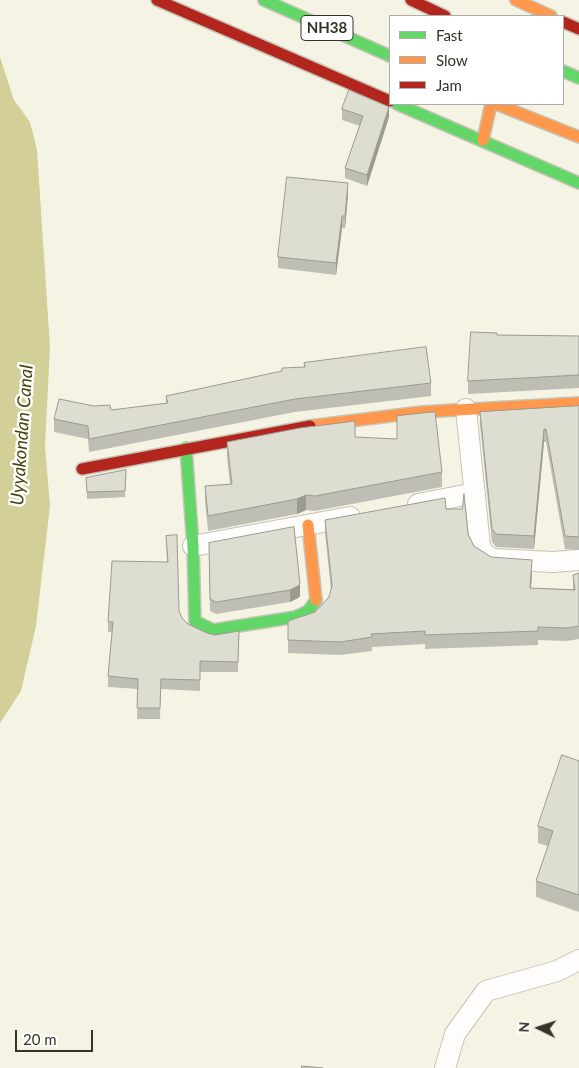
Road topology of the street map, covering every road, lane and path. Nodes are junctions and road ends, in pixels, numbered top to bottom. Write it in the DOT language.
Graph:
graph roads {
  1 [pos="157,0"];
  2 [pos="264,0"];
  3 [pos="411,0"];
  4 [pos="516,0"];
  5 [pos="443,15"];
  6 [pos="549,15"];
  7 [pos="564,22"];
  8 [pos="579,29"];
  9 [pos="389,56"];
  10 [pos="564,71"];
  11 [pos="579,78"];
  12 [pos="389,101"];
  13 [pos="399,105"];
  14 [pos="491,105"];
  15 [pos="499,105"];
  16 [pos="578,136"];
  17 [pos="483,140"];
  18 [pos="579,182"];
  19 [pos="579,402"];
  20 [pos="466,409"];
  21 [pos="186,448"];
  22 [pos="82,469"];
  23 [pos="475,494"];
  24 [pos="400,507"];
  25 [pos="373,512"];
  26 [pos="308,525"];
  27 [pos="193,546"];
  28 [pos="579,560"];
  29 [pos="579,960"];
  30 [pos="446,1068"];
  1 -- 12 [label="main road"];
  2 -- 9 [label="main road, NH38"];
  3 -- 5 [label="main road"];
  4 -- 6 [label="main road"];
  7 -- 8 [label="main road"];
  10 -- 11 [label="main road"];
  13 -- 17 [label="main road"];
  14 -- 17 [label="main road"];
  15 -- 16 [label="main road"];
  17 -- 18 [label="main road"];
  19 -- 20 [label="main road"];
  20 -- 21 [label="main road"];
  20 -- 23 [label="street"];
  21 -- 22 [label="main road"];
  21 -- 27 [label="main road"];
  23 -- 24 [label="street"];
  23 -- 28 [label="street"];
  25 -- 26 [label="street"];
  26 -- 27 [label="street"];
  26 -- 27 [label="main road"];
  29 -- 30 [label="street"];
}
